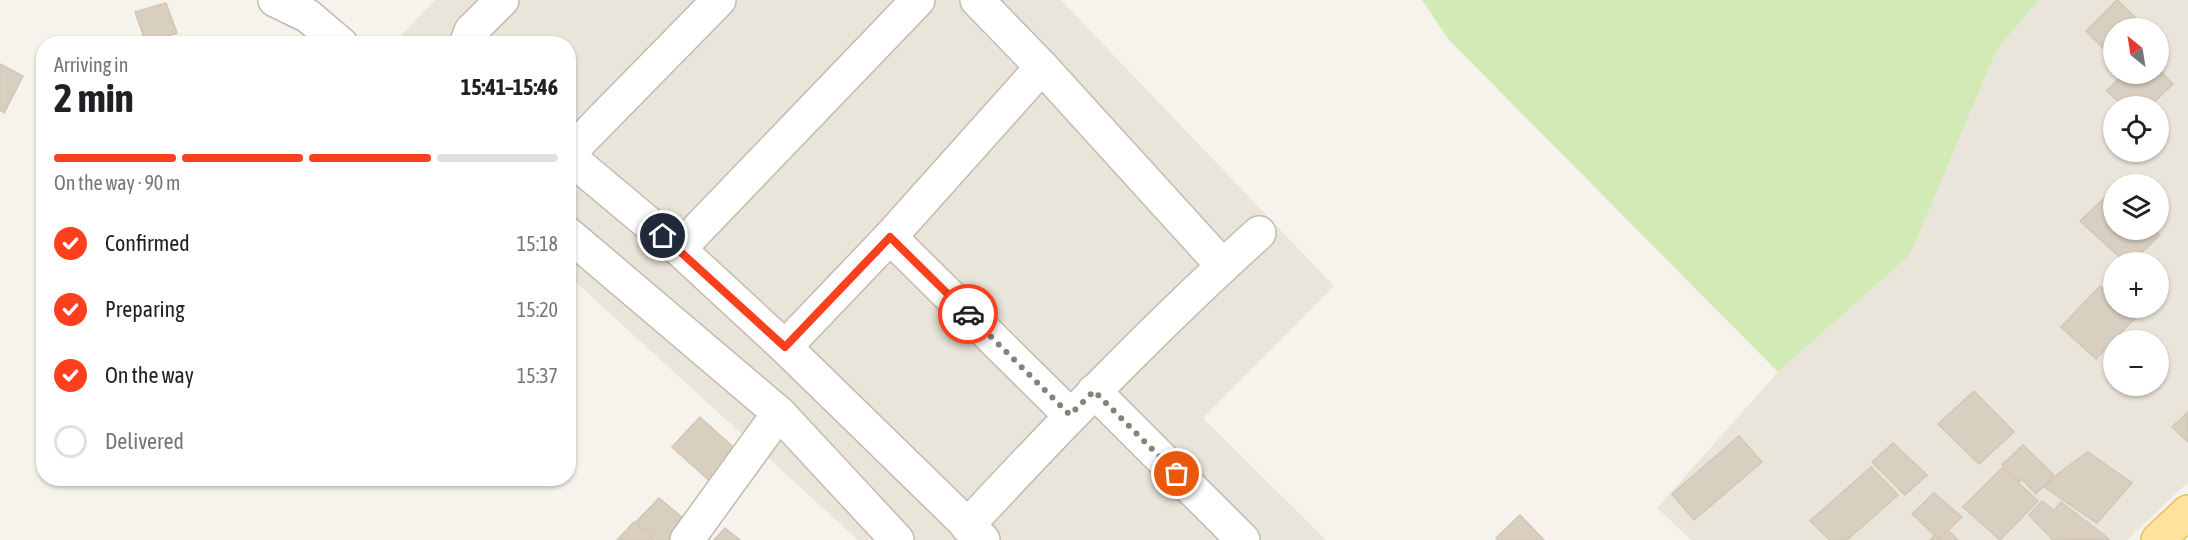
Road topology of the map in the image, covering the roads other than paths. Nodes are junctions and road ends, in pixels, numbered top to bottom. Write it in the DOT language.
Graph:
graph roads {
  1 [pos="275,0"];
  2 [pos="502,0"];
  3 [pos="719,0"];
  4 [pos="918,0"];
  5 [pos="977,0"];
  6 [pos="315,8"];
  7 [pos="335,36"];
  8 [pos="469,36"];
  9 [pos="1042,67"];
  10 [pos="576,147"];
  11 [pos="576,162"];
  12 [pos="1259,233"];
  13 [pos="890,237"];
  14 [pos="576,241"];
  15 [pos="679,249"];
  16 [pos="1223,266"];
  17 [pos="785,347"];
  18 [pos="1094,391"];
  19 [pos="779,413"];
  20 [pos="1070,415"];
  21 [pos="2188,512"];
  22 [pos="975,533"];
  23 [pos="687,540"];
  24 [pos="897,540"];
  25 [pos="1243,540"];
  26 [pos="2158,540"];
  1 -- 6 [label="street"];
  2 -- 8 [label="street"];
  3 -- 10 [label="street"];
  4 -- 15 [label="street"];
  5 -- 9 [label="street"];
  6 -- 7 [label="street"];
  9 -- 13 [label="street"];
  9 -- 16 [label="street"];
  11 -- 15 [label="street"];
  12 -- 16 [label="street"];
  13 -- 17 [label="street"];
  13 -- 20 [label="street"];
  14 -- 19 [label="street"];
  15 -- 17 [label="street"];
  16 -- 18 [label="street"];
  17 -- 22 [label="street"];
  18 -- 20 [label="street"];
  18 -- 25 [label="street"];
  19 -- 23 [label="street"];
  19 -- 24 [label="street"];
  20 -- 22 [label="street"];
  21 -- 26 [label="main road"];
}
